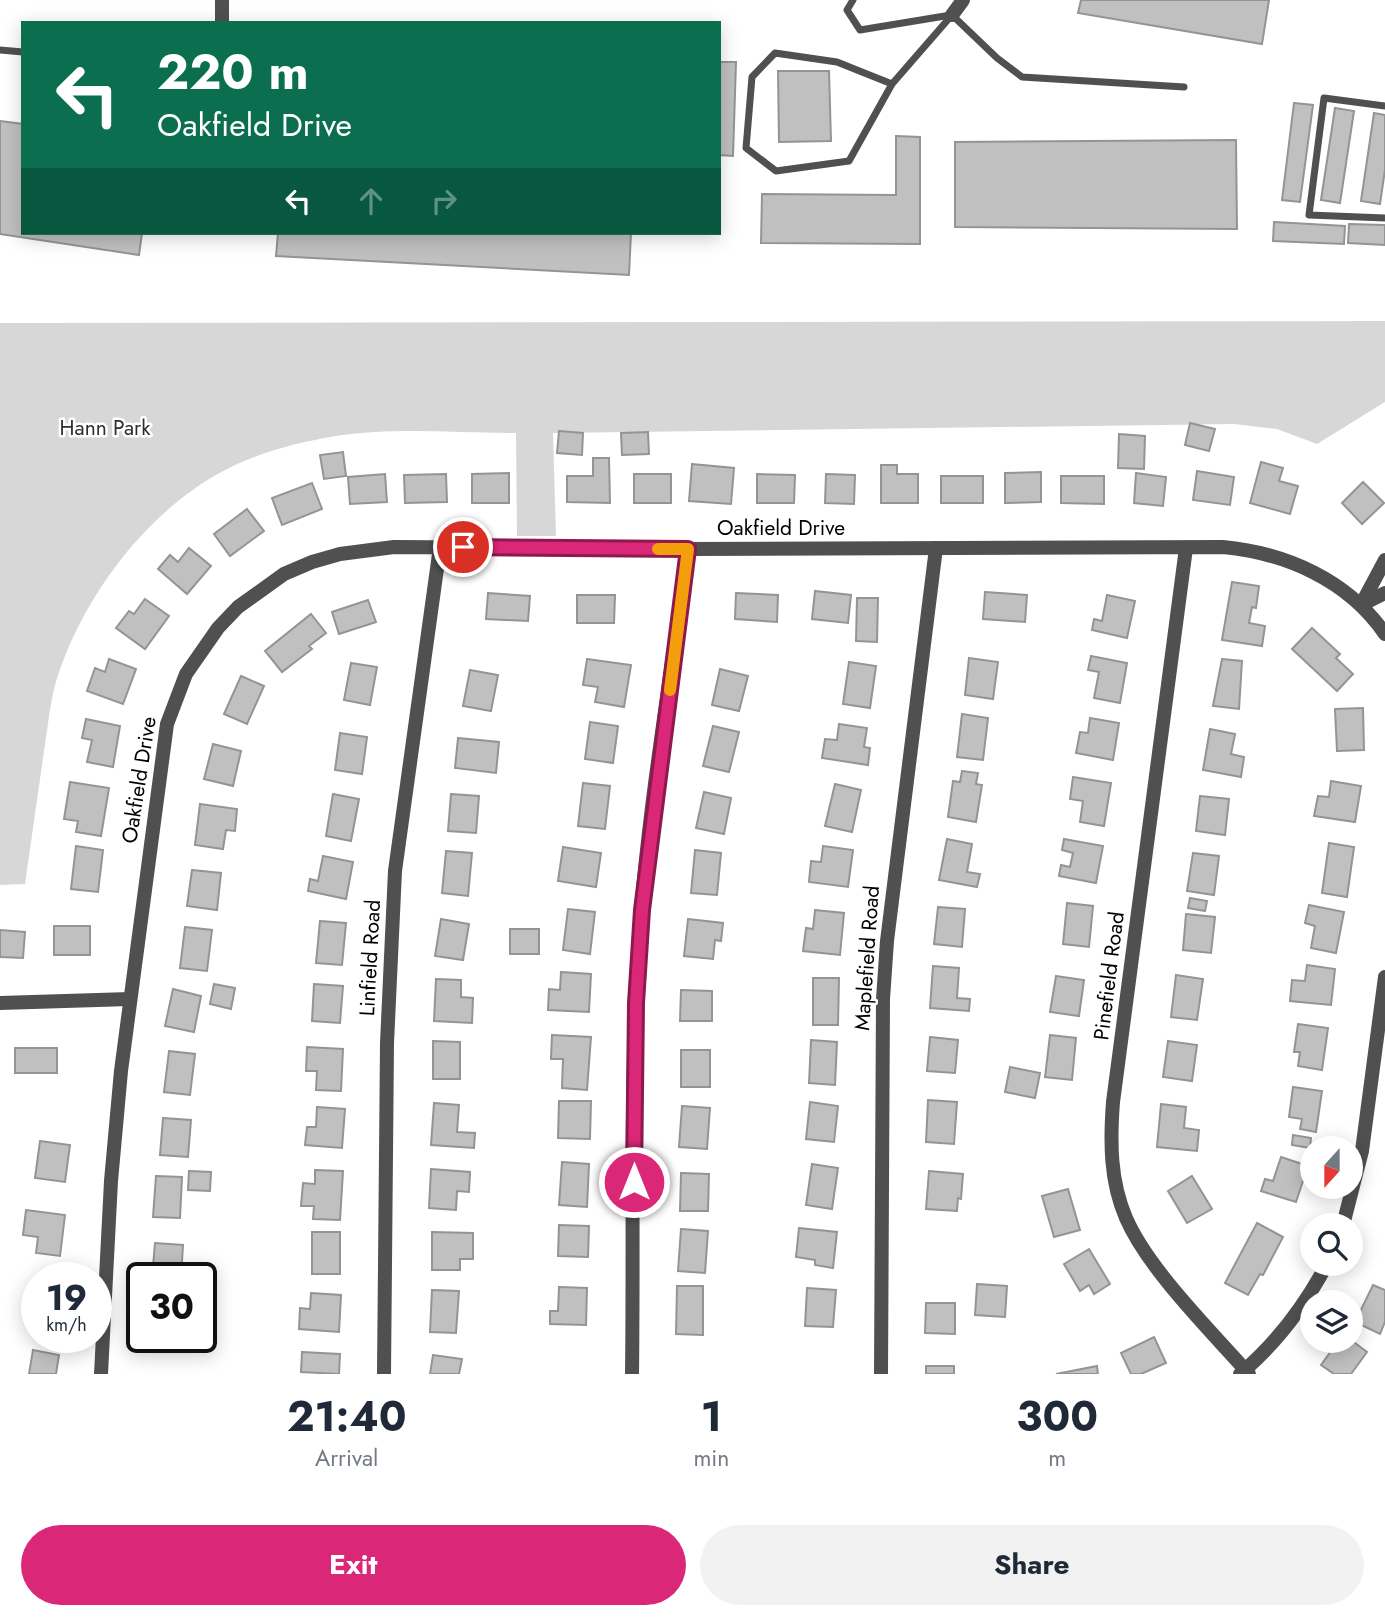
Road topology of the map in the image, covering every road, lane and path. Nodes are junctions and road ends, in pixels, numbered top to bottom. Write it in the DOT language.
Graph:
graph roads {
  1 [pos="222,0"];
  2 [pos="853,0"];
  3 [pos="963,0"];
  4 [pos="952,15"];
  5 [pos="222,21"];
  6 [pos="0,50"];
  7 [pos="21,52"];
  8 [pos="892,84"];
  9 [pos="1184,87"];
  10 [pos="1385,106"];
  11 [pos="1385,218"];
  12 [pos="440,547"];
  13 [pos="936,548"];
  14 [pos="1186,548"];
  15 [pos="688,549"];
  16 [pos="1385,560"];
  17 [pos="1385,593"];
  18 [pos="1361,605"];
  19 [pos="1385,634"];
  20 [pos="1385,977"];
  21 [pos="130,999"];
  22 [pos="0,1003"];
  23 [pos="1346,1213"];
  24 [pos="1320,1276"];
  25 [pos="1245,1373"];
  26 [pos="101,1374"];
  27 [pos="384,1374"];
  28 [pos="632,1374"];
  29 [pos="881,1374"];
  1 -- 5 [label="street"];
  2 -- 4 [label="lane"];
  3 -- 4 [label="street"];
  4 -- 8 [label="lane"];
  4 -- 9 [label="lane"];
  6 -- 7 [label="lane"];
  8 -- 8 [label="lane"];
  10 -- 11 [label="lane"];
  12 -- 15 [label="street, Oakfield Drive"];
  12 -- 21 [label="street, Oakfield Drive"];
  12 -- 27 [label="street, Linfield Road"];
  13 -- 14 [label="street, Oakfield Drive"];
  13 -- 15 [label="street, Oakfield Drive"];
  13 -- 29 [label="street, Maplefield Road"];
  14 -- 18 [label="street, Oakfield Drive"];
  14 -- 25 [label="street, Pinefield Road"];
  15 -- 28 [label="street"];
  16 -- 18 [label="street"];
  17 -- 18 [label="street"];
  18 -- 19 [label="street, Oakfield Drive"];
  20 -- 23 [label="street"];
  21 -- 22 [label="street"];
  21 -- 26 [label="street, Oakfield Drive"];
  24 -- 25 [label="street"];
}
